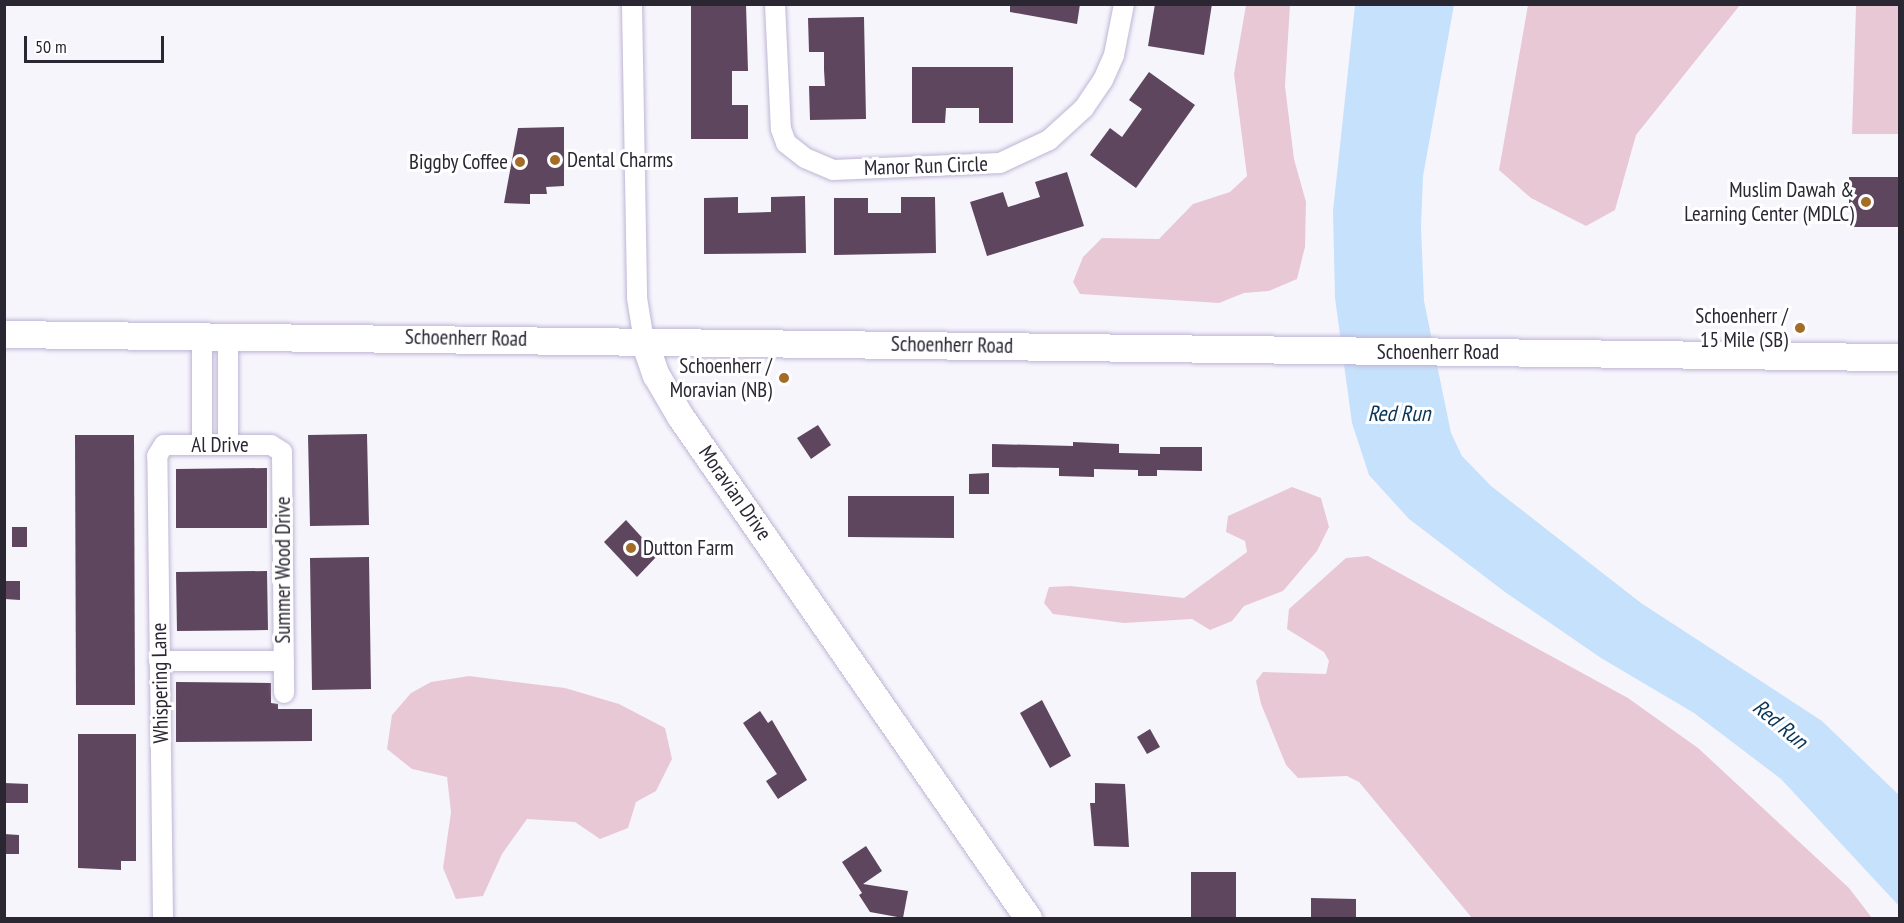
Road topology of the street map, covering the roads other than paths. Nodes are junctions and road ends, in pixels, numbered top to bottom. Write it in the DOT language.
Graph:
graph roads {
  1 [pos="632,4"];
  2 [pos="776,4"];
  3 [pos="1124,4"];
  4 [pos="4,334"];
  5 [pos="215,337"];
  6 [pos="644,341"];
  7 [pos="1899,357"];
  8 [pos="202,444"];
  9 [pos="228,445"];
  10 [pos="161,448"];
  11 [pos="279,448"];
  12 [pos="284,661"];
  13 [pos="159,662"];
  14 [pos="284,693"];
  15 [pos="163,918"];
  16 [pos="1028,918"];
  1 -- 6 [label="street, Moravian Drive"];
  2 -- 3 [label="street, Manor Run Circle"];
  4 -- 5 [label="main road, Schoenherr Road"];
  5 -- 6 [label="main road, Schoenherr Road"];
  5 -- 8 [label="street"];
  5 -- 9 [label="street"];
  6 -- 7 [label="main road, Schoenherr Road"];
  6 -- 16 [label="main road, Moravian Drive"];
  8 -- 9 [label="street, Al Drive"];
  8 -- 10 [label="street, Al Drive"];
  9 -- 11 [label="street, Al Drive"];
  10 -- 13 [label="street, Whispering Lane"];
  11 -- 12 [label="street, Summer Wood Drive"];
  12 -- 13 [label="street"];
  12 -- 14 [label="street, Summer Wood Drive"];
  13 -- 15 [label="street, Whispering Lane"];
}
